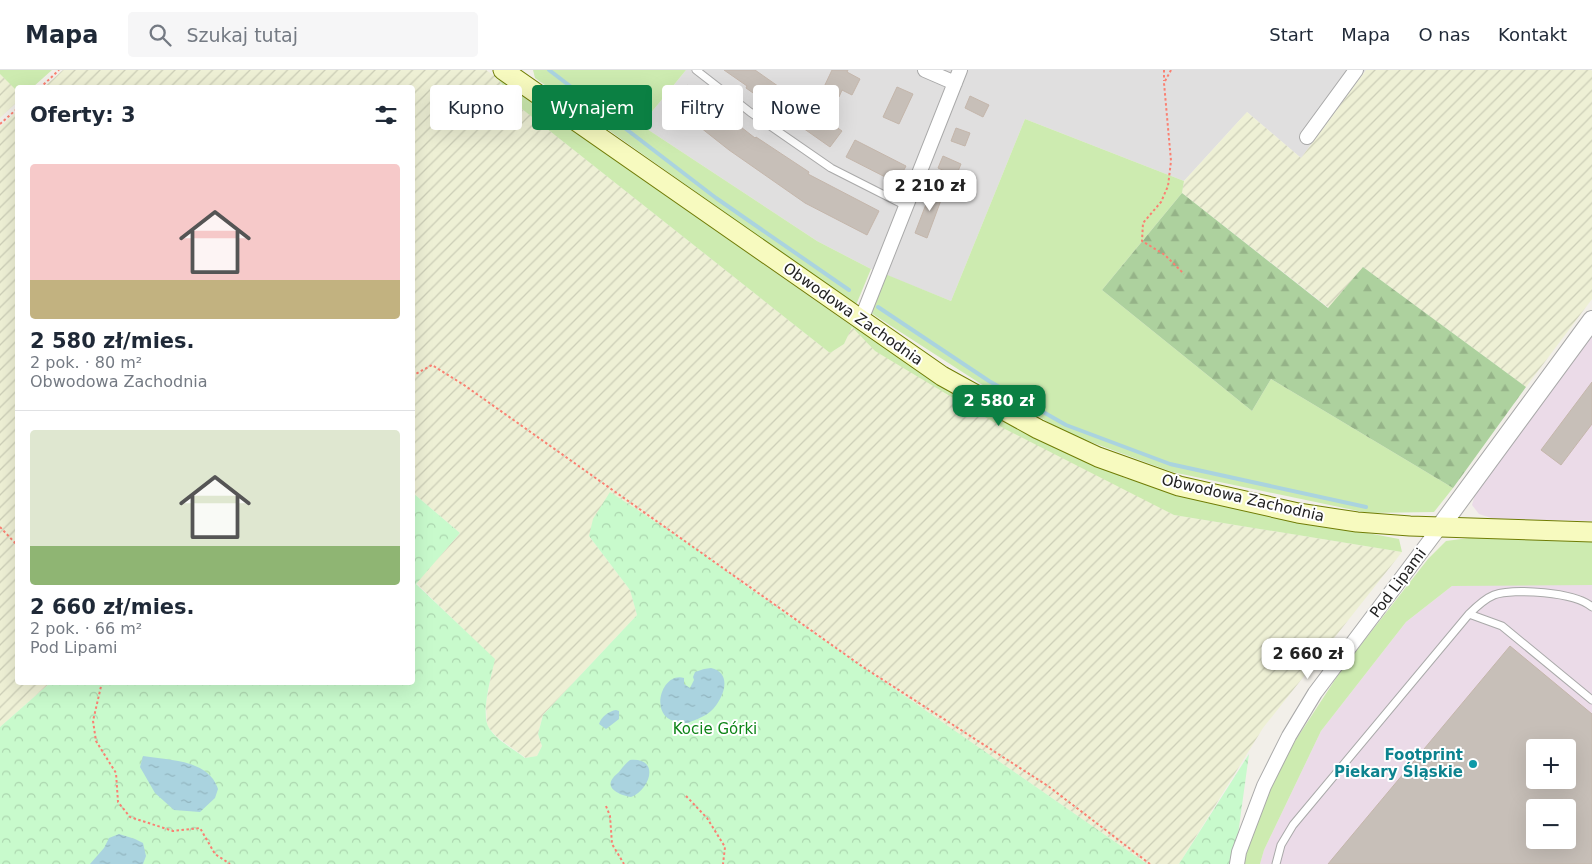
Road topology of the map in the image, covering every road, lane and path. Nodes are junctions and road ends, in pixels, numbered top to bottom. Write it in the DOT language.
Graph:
graph roads {
  1 [pos="59,70"];
  2 [pos="502,70"];
  3 [pos="696,70"];
  4 [pos="925,70"];
  5 [pos="1164,70"];
  6 [pos="1171,70"];
  7 [pos="1356,70"];
  8 [pos="958,77"];
  9 [pos="1164,83"];
  10 [pos="43,85"];
  11 [pos="15,111"];
  12 [pos="0,124"];
  13 [pos="1307,137"];
  14 [pos="906,206"];
  15 [pos="1184,274"];
  16 [pos="861,320"];
  17 [pos="1592,320"];
  18 [pos="415,374"];
  19 [pos="0,527"];
  20 [pos="1440,528"];
  21 [pos="1592,532"];
  22 [pos="15,543"];
  23 [pos="1592,607"];
  24 [pos="1469,614"];
  25 [pos="101,685"];
  26 [pos="1592,700"];
  27 [pos="686,796"];
  28 [pos="606,806"];
  29 [pos="230,864"];
  30 [pos="624,864"];
  31 [pos="723,864"];
  32 [pos="1150,864"];
  33 [pos="1236,864"];
  34 [pos="1276,864"];
  1 -- 10 [label="path"];
  2 -- 16 [label="main road, Obwodowa Zachodnia"];
  3 -- 14 [label="lane"];
  4 -- 8 [label="street"];
  5 -- 9 [label="path"];
  6 -- 9 [label="path"];
  7 -- 13 [label="street"];
  8 -- 14 [label="street"];
  9 -- 15 [label="path"];
  11 -- 12 [label="path"];
  14 -- 16 [label="street"];
  16 -- 20 [label="main road, Obwodowa Zachodnia"];
  17 -- 20 [label="street, Pod Lipami"];
  18 -- 32 [label="path"];
  19 -- 22 [label="path"];
  20 -- 21 [label="main road, Obwodowa Zachodnia"];
  20 -- 33 [label="street, Pod Lipami"];
  23 -- 24 [label="lane"];
  24 -- 26 [label="lane"];
  24 -- 34 [label="lane"];
  25 -- 29 [label="path"];
  27 -- 31 [label="path"];
  28 -- 30 [label="path"];
}
